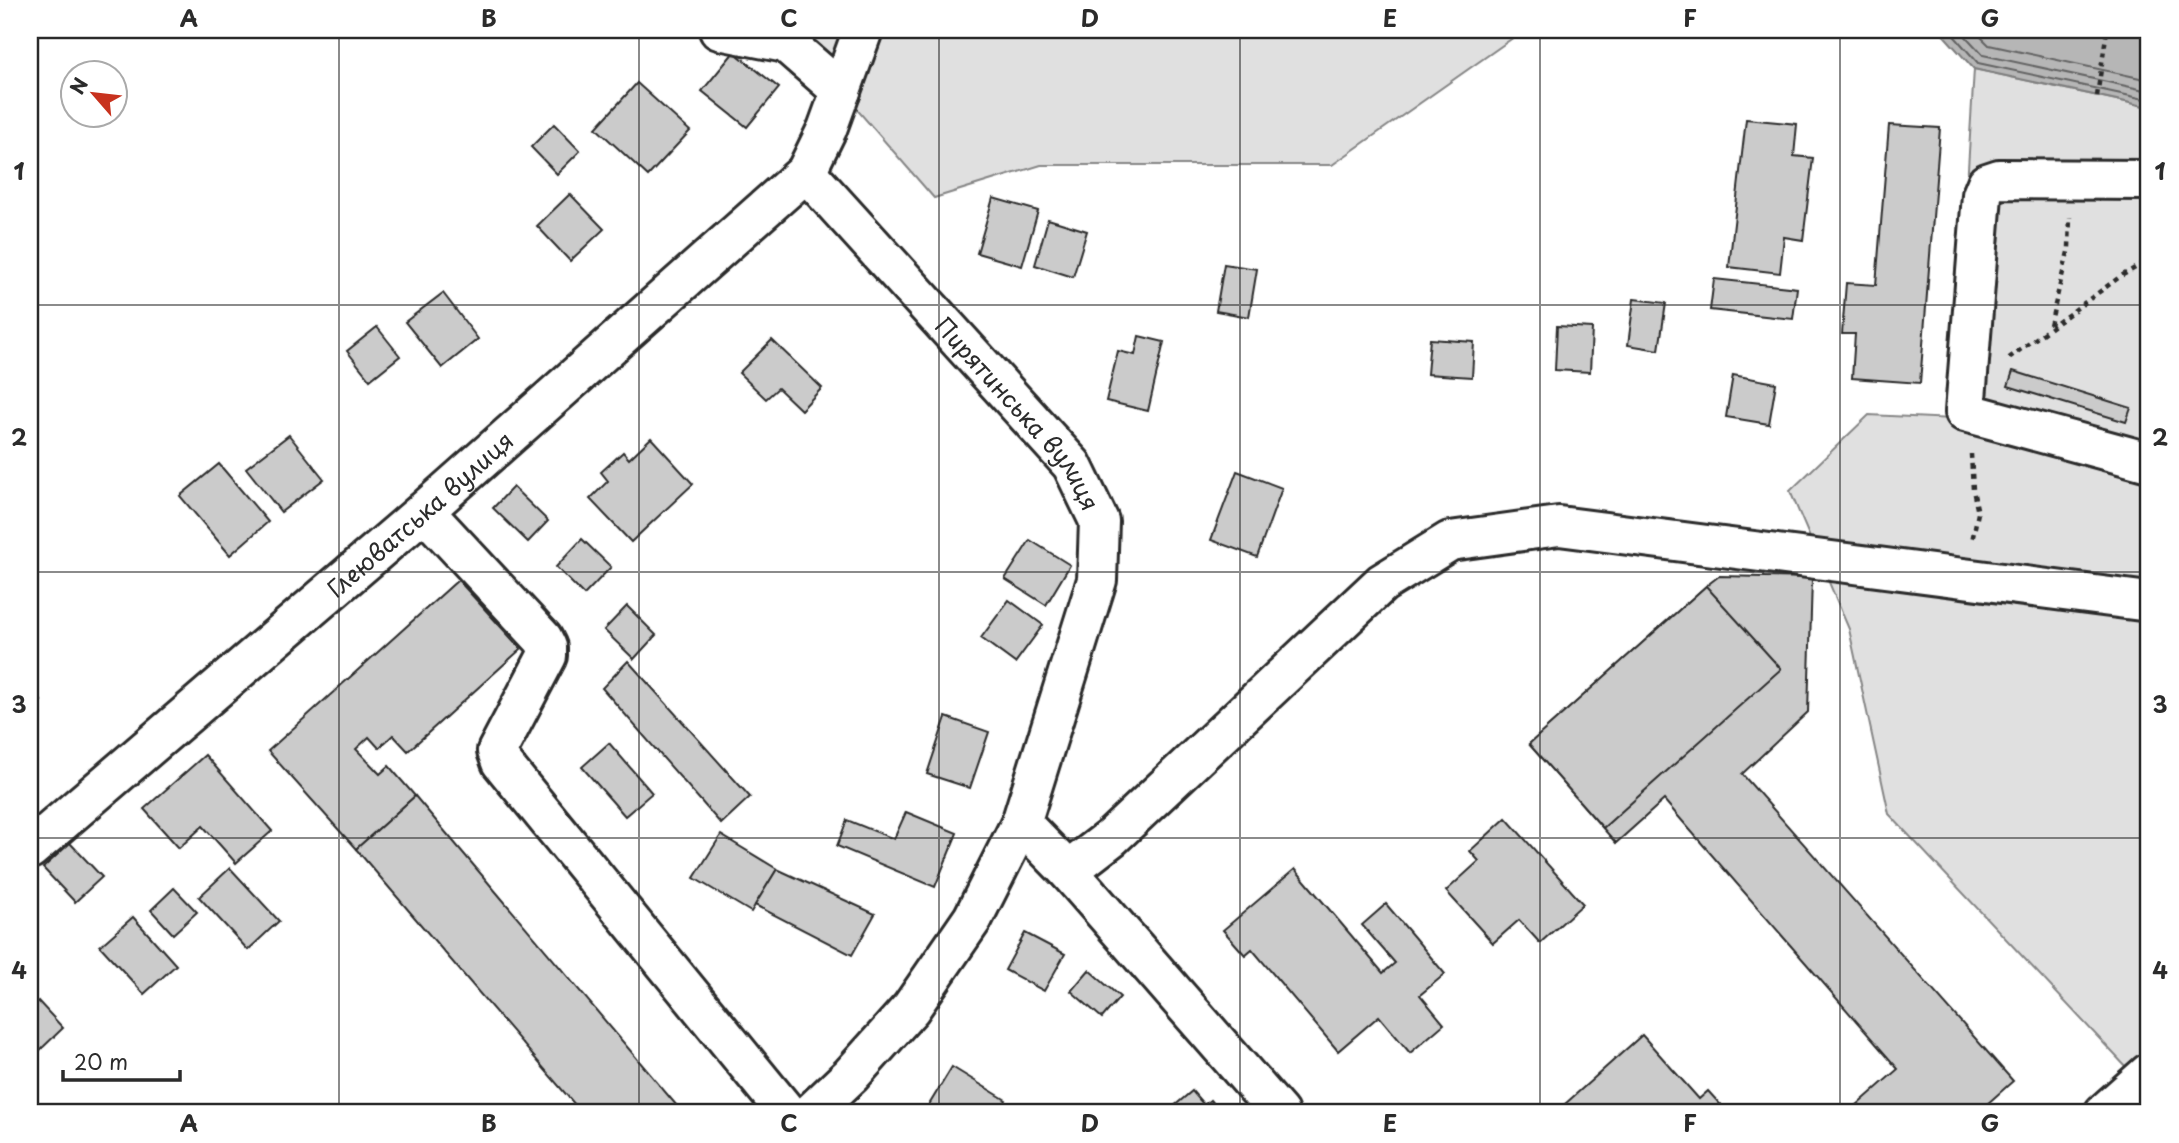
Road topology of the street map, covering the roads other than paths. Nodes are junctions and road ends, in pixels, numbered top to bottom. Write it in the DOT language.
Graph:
graph roads {
  1 [pos="719,30"];
  2 [pos="863,30"];
  3 [pos="841,91"];
  4 [pos="806,172"];
  5 [pos="2148,180"];
  6 [pos="2149,463"];
  7 [pos="424,511"];
  8 [pos="2149,602"];
  9 [pos="1021,823"];
  10 [pos="30,849"];
  11 [pos="1068,871"];
  12 [pos="2149,1073"];
  13 [pos="787,1113"];
  14 [pos="811,1113"];
  15 [pos="1279,1113"];
  16 [pos="2104,1113"];
  1 -- 3 [label="street"];
  2 -- 3 [label="street"];
  3 -- 4 [label="street"];
  4 -- 7 [label="street, Глеюватська вулиця"];
  4 -- 9 [label="street, Пирятинська вулиця"];
  5 -- 6 [label="street"];
  7 -- 10 [label="street, Глеюватська вулиця"];
  7 -- 13 [label="street"];
  8 -- 11 [label="street"];
  9 -- 11 [label="street"];
  9 -- 14 [label="street, Пирятинська вулиця"];
  11 -- 15 [label="street"];
  12 -- 16 [label="street"];
}
